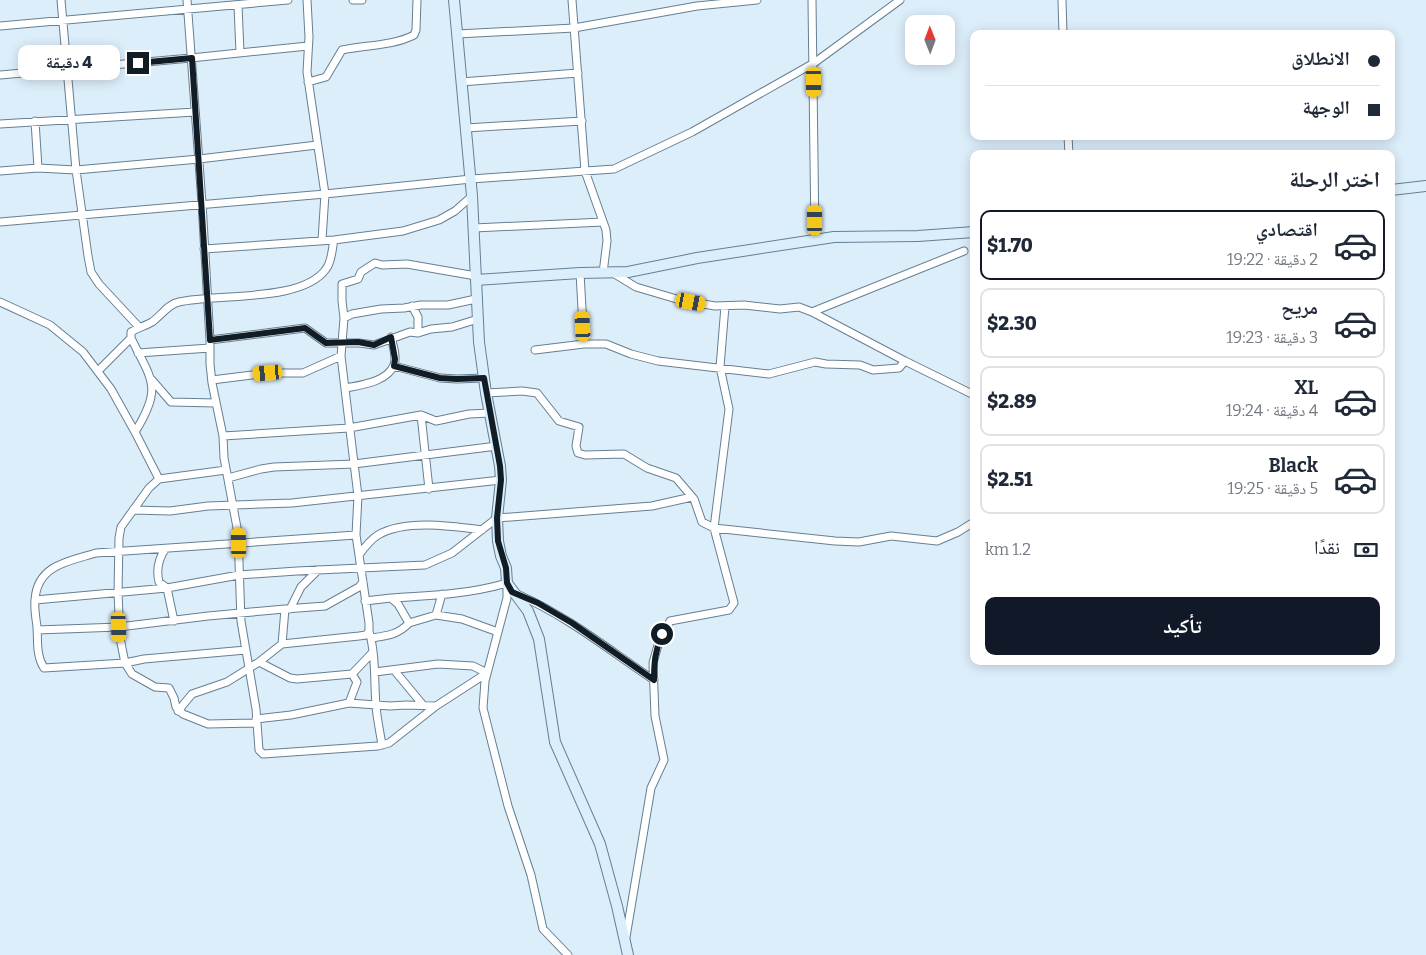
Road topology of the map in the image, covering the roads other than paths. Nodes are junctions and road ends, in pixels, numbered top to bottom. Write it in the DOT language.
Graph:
graph roads {
  1 [pos="61,0"];
  2 [pos="187,0"];
  3 [pos="288,0"];
  4 [pos="308,0"];
  5 [pos="353,0"];
  6 [pos="362,0"];
  7 [pos="417,0"];
  8 [pos="454,0"];
  9 [pos="572,0"];
  10 [pos="757,0"];
  11 [pos="812,0"];
  12 [pos="900,0"];
  13 [pos="1062,0"];
  14 [pos="692,3"];
  15 [pos="238,5"];
  16 [pos="188,10"];
  17 [pos="63,20"];
  18 [pos="0,26"];
  19 [pos="574,28"];
  20 [pos="1063,30"];
  21 [pos="457,34"];
  22 [pos="308,46"];
  23 [pos="240,53"];
  24 [pos="192,58"];
  25 [pos="814,63"];
  26 [pos="68,69"];
  27 [pos="578,73"];
  28 [pos="0,74"];
  29 [pos="308,82"];
  30 [pos="462,82"];
  31 [pos="196,112"];
  32 [pos="36,120"];
  33 [pos="73,120"];
  34 [pos="582,121"];
  35 [pos="0,124"];
  36 [pos="466,128"];
  37 [pos="317,145"];
  38 [pos="199,159"];
  39 [pos="38,168"];
  40 [pos="76,170"];
  41 [pos="0,171"];
  42 [pos="586,171"];
  43 [pos="470,179"];
  44 [pos="1426,186"];
  45 [pos="1395,190"];
  46 [pos="325,194"];
  47 [pos="472,196"];
  48 [pos="202,203"];
  49 [pos="82,214"];
  50 [pos="0,222"];
  51 [pos="603,222"];
  52 [pos="474,228"];
  53 [pos="970,232"];
  54 [pos="815,239"];
  55 [pos="322,240"];
  56 [pos="334,240"];
  57 [pos="204,249"];
  58 [pos="964,251"];
  59 [pos="608,272"];
  60 [pos="580,273"];
  61 [pos="476,278"];
  62 [pos="207,298"];
  63 [pos="476,299"];
  64 [pos="0,302"];
  65 [pos="412,306"];
  66 [pos="725,306"];
  67 [pos="812,312"];
  68 [pos="344,318"];
  69 [pos="478,319"];
  70 [pos="139,327"];
  71 [pos="418,333"];
  72 [pos="391,337"];
  73 [pos="131,338"];
  74 [pos="210,340"];
  75 [pos="342,343"];
  76 [pos="584,344"];
  77 [pos="210,348"];
  78 [pos="535,350"];
  79 [pos="138,353"];
  80 [pos="341,356"];
  81 [pos="906,362"];
  82 [pos="394,366"];
  83 [pos="720,368"];
  84 [pos="98,371"];
  85 [pos="151,378"];
  86 [pos="484,378"];
  87 [pos="212,380"];
  88 [pos="346,388"];
  89 [pos="486,393"];
  90 [pos="970,393"];
  91 [pos="216,403"];
  92 [pos="490,413"];
  93 [pos="421,415"];
  94 [pos="348,428"];
  95 [pos="136,432"];
  96 [pos="223,436"];
  97 [pos="497,446"];
  98 [pos="425,456"];
  99 [pos="354,464"];
  100 [pos="226,470"];
  101 [pos="228,478"];
  102 [pos="159,479"];
  103 [pos="501,480"];
  104 [pos="429,488"];
  105 [pos="358,496"];
  106 [pos="692,497"];
  107 [pos="234,505"];
  108 [pos="133,510"];
  109 [pos="497,518"];
  110 [pos="970,524"];
  111 [pos="714,528"];
  112 [pos="482,530"];
  113 [pos="356,535"];
  114 [pos="239,543"];
  115 [pos="165,549"];
  116 [pos="118,551"];
  117 [pos="359,555"];
  118 [pos="361,568"];
  119 [pos="318,570"];
  120 [pos="239,575"];
  121 [pos="363,582"];
  122 [pos="510,587"];
  123 [pos="167,588"];
  124 [pos="118,593"];
  125 [pos="442,594"];
  126 [pos="391,598"];
  127 [pos="35,600"];
  128 [pos="365,601"];
  129 [pos="288,609"];
  130 [pos="240,613"];
  131 [pos="436,615"];
  132 [pos="174,621"];
  133 [pos="409,623"];
  134 [pos="119,627"];
  135 [pos="37,630"];
  136 [pos="498,632"];
  137 [pos="370,635"];
  138 [pos="282,644"];
  139 [pos="246,650"];
  140 [pos="373,652"];
  141 [pos="259,662"];
  142 [pos="125,663"];
  143 [pos="250,668"];
  144 [pos="394,670"];
  145 [pos="375,672"];
  146 [pos="487,673"];
  147 [pos="352,674"];
  148 [pos="654,680"];
  149 [pos="349,703"];
  150 [pos="376,704"];
  151 [pos="423,705"];
  152 [pos="436,706"];
  153 [pos="178,711"];
  154 [pos="256,721"];
  155 [pos="382,745"];
  156 [pos="625,940"];
  157 [pos="568,955"];
  158 [pos="628,955"];
  1 -- 17 [label="street"];
  2 -- 16 [label="street"];
  3 -- 15 [label="street"];
  4 -- 22 [label="street"];
  5 -- 6 [label="street"];
  7 -- 29 [label="street"];
  8 -- 21 [label="main road"];
  9 -- 19 [label="street"];
  10 -- 14 [label="street"];
  11 -- 25 [label="street"];
  12 -- 25 [label="street"];
  13 -- 20 [label="street"];
  14 -- 19 [label="street"];
  15 -- 16 [label="street"];
  15 -- 23 [label="street"];
  16 -- 17 [label="street"];
  16 -- 24 [label="street"];
  17 -- 18 [label="street"];
  17 -- 26 [label="street"];
  19 -- 21 [label="street"];
  19 -- 27 [label="street"];
  21 -- 30 [label="main road"];
  22 -- 23 [label="street"];
  22 -- 29 [label="street"];
  23 -- 24 [label="street"];
  24 -- 26 [label="street"];
  24 -- 31 [label="street"];
  25 -- 42 [label="street"];
  25 -- 54 [label="street"];
  26 -- 28 [label="street"];
  26 -- 33 [label="street"];
  27 -- 30 [label="street"];
  27 -- 34 [label="street"];
  29 -- 37 [label="street"];
  30 -- 36 [label="main road"];
  31 -- 33 [label="street"];
  31 -- 38 [label="street"];
  32 -- 33 [label="street"];
  32 -- 35 [label="street"];
  32 -- 39 [label="street"];
  33 -- 40 [label="street"];
  34 -- 36 [label="street"];
  34 -- 42 [label="street"];
  36 -- 43 [label="main road"];
  37 -- 38 [label="street"];
  37 -- 46 [label="street"];
  38 -- 40 [label="street"];
  38 -- 48 [label="street"];
  39 -- 40 [label="street"];
  39 -- 41 [label="street"];
  40 -- 49 [label="street"];
  42 -- 43 [label="street"];
  42 -- 51 [label="street"];
  43 -- 46 [label="street"];
  43 -- 47 [label="main road"];
  44 -- 45 [label="main road"];
  46 -- 48 [label="street"];
  46 -- 55 [label="street"];
  47 -- 52 [label="main road"];
  47 -- 56 [label="street"];
  48 -- 49 [label="street"];
  48 -- 57 [label="street"];
  49 -- 50 [label="street"];
  49 -- 70 [label="street"];
  51 -- 52 [label="street"];
  51 -- 59 [label="street"];
  52 -- 61 [label="main road"];
  53 -- 54 [label="main road"];
  54 -- 59 [label="main road"];
  55 -- 56 [label="street"];
  55 -- 57 [label="street"];
  56 -- 62 [label="street"];
  57 -- 62 [label="street"];
  58 -- 67 [label="street"];
  59 -- 60 [label="main road"];
  59 -- 66 [label="street"];
  60 -- 61 [label="main road"];
  60 -- 76 [label="street"];
  61 -- 63 [label="main road"];
  61 -- 68 [label="street"];
  62 -- 70 [label="street"];
  62 -- 74 [label="street"];
  63 -- 65 [label="street"];
  63 -- 69 [label="main road"];
  64 -- 84 [label="street"];
  65 -- 68 [label="street"];
  65 -- 71 [label="street"];
  66 -- 67 [label="street"];
  66 -- 83 [label="street"];
  67 -- 81 [label="street"];
  68 -- 75 [label="street"];
  69 -- 71 [label="street"];
  69 -- 86 [label="main road"];
  70 -- 73 [label="street"];
  71 -- 72 [label="street"];
  72 -- 75 [label="street"];
  72 -- 82 [label="street"];
  73 -- 79 [label="street"];
  73 -- 84 [label="street"];
  74 -- 75 [label="street"];
  74 -- 77 [label="street"];
  75 -- 80 [label="street"];
  76 -- 78 [label="street"];
  76 -- 83 [label="street"];
  77 -- 79 [label="street"];
  77 -- 87 [label="street"];
  79 -- 85 [label="street"];
  80 -- 87 [label="street"];
  80 -- 88 [label="street"];
  81 -- 83 [label="street"];
  81 -- 90 [label="street"];
  82 -- 86 [label="street"];
  82 -- 88 [label="street"];
  83 -- 111 [label="street"];
  84 -- 95 [label="street"];
  85 -- 91 [label="street"];
  85 -- 95 [label="street"];
  86 -- 89 [label="main road"];
  87 -- 91 [label="street"];
  88 -- 94 [label="street"];
  89 -- 92 [label="main road"];
  89 -- 106 [label="street"];
  91 -- 96 [label="street"];
  92 -- 93 [label="street"];
  92 -- 97 [label="main road"];
  93 -- 94 [label="street"];
  93 -- 98 [label="street"];
  94 -- 96 [label="street"];
  94 -- 99 [label="street"];
  95 -- 102 [label="street"];
  96 -- 100 [label="street"];
  97 -- 98 [label="street"];
  97 -- 103 [label="main road"];
  98 -- 99 [label="street"];
  98 -- 104 [label="street"];
  99 -- 101 [label="street"];
  99 -- 105 [label="street"];
  100 -- 101 [label="street"];
  100 -- 102 [label="street"];
  101 -- 107 [label="street"];
  102 -- 108 [label="street"];
  103 -- 104 [label="street"];
  103 -- 109 [label="main road"];
  104 -- 105 [label="street"];
  105 -- 107 [label="street"];
  105 -- 113 [label="street"];
  106 -- 109 [label="street"];
  106 -- 111 [label="street"];
  107 -- 108 [label="street"];
  107 -- 114 [label="street"];
  108 -- 116 [label="street"];
  109 -- 112 [label="street"];
  109 -- 122 [label="main road"];
  110 -- 111 [label="street"];
  111 -- 148 [label="street"];
  112 -- 117 [label="street"];
  112 -- 118 [label="street"];
  113 -- 114 [label="street"];
  113 -- 117 [label="street"];
  114 -- 115 [label="street"];
  114 -- 120 [label="street"];
  115 -- 116 [label="street"];
  115 -- 123 [label="street"];
  116 -- 124 [label="street"];
  116 -- 127 [label="street"];
  117 -- 118 [label="street"];
  118 -- 119 [label="street"];
  118 -- 121 [label="street"];
  119 -- 120 [label="street"];
  119 -- 129 [label="street"];
  120 -- 123 [label="street"];
  120 -- 130 [label="street"];
  121 -- 128 [label="street"];
  121 -- 129 [label="street"];
  122 -- 125 [label="street"];
  122 -- 136 [label="street"];
  122 -- 148 [label="street"];
  122 -- 156 [label="main road"];
  123 -- 124 [label="street"];
  123 -- 132 [label="street"];
  124 -- 127 [label="street"];
  124 -- 134 [label="street"];
  125 -- 126 [label="street"];
  125 -- 131 [label="street"];
  126 -- 128 [label="street"];
  126 -- 133 [label="street"];
  127 -- 135 [label="street"];
  128 -- 137 [label="street"];
  129 -- 130 [label="street"];
  129 -- 138 [label="street"];
  130 -- 132 [label="street"];
  130 -- 139 [label="street"];
  131 -- 133 [label="street"];
  131 -- 136 [label="street"];
  132 -- 134 [label="street"];
  133 -- 137 [label="street"];
  134 -- 135 [label="street"];
  134 -- 142 [label="street"];
  135 -- 142 [label="street"];
  136 -- 146 [label="street"];
  137 -- 138 [label="street"];
  137 -- 140 [label="street"];
  138 -- 141 [label="street"];
  139 -- 142 [label="street"];
  139 -- 143 [label="street"];
  140 -- 145 [label="street"];
  140 -- 147 [label="street"];
  141 -- 143 [label="street"];
  141 -- 147 [label="street"];
  142 -- 153 [label="street"];
  143 -- 153 [label="street"];
  143 -- 154 [label="street"];
  144 -- 145 [label="street"];
  144 -- 146 [label="street"];
  144 -- 151 [label="street"];
  145 -- 150 [label="street"];
  146 -- 152 [label="street"];
  146 -- 157 [label="street"];
  147 -- 149 [label="street"];
  148 -- 156 [label="street"];
  149 -- 150 [label="street"];
  149 -- 154 [label="street"];
  150 -- 151 [label="street"];
  150 -- 155 [label="street"];
  151 -- 152 [label="street"];
  152 -- 155 [label="street"];
  153 -- 154 [label="street"];
  154 -- 155 [label="street"];
  156 -- 158 [label="main road"];
}
